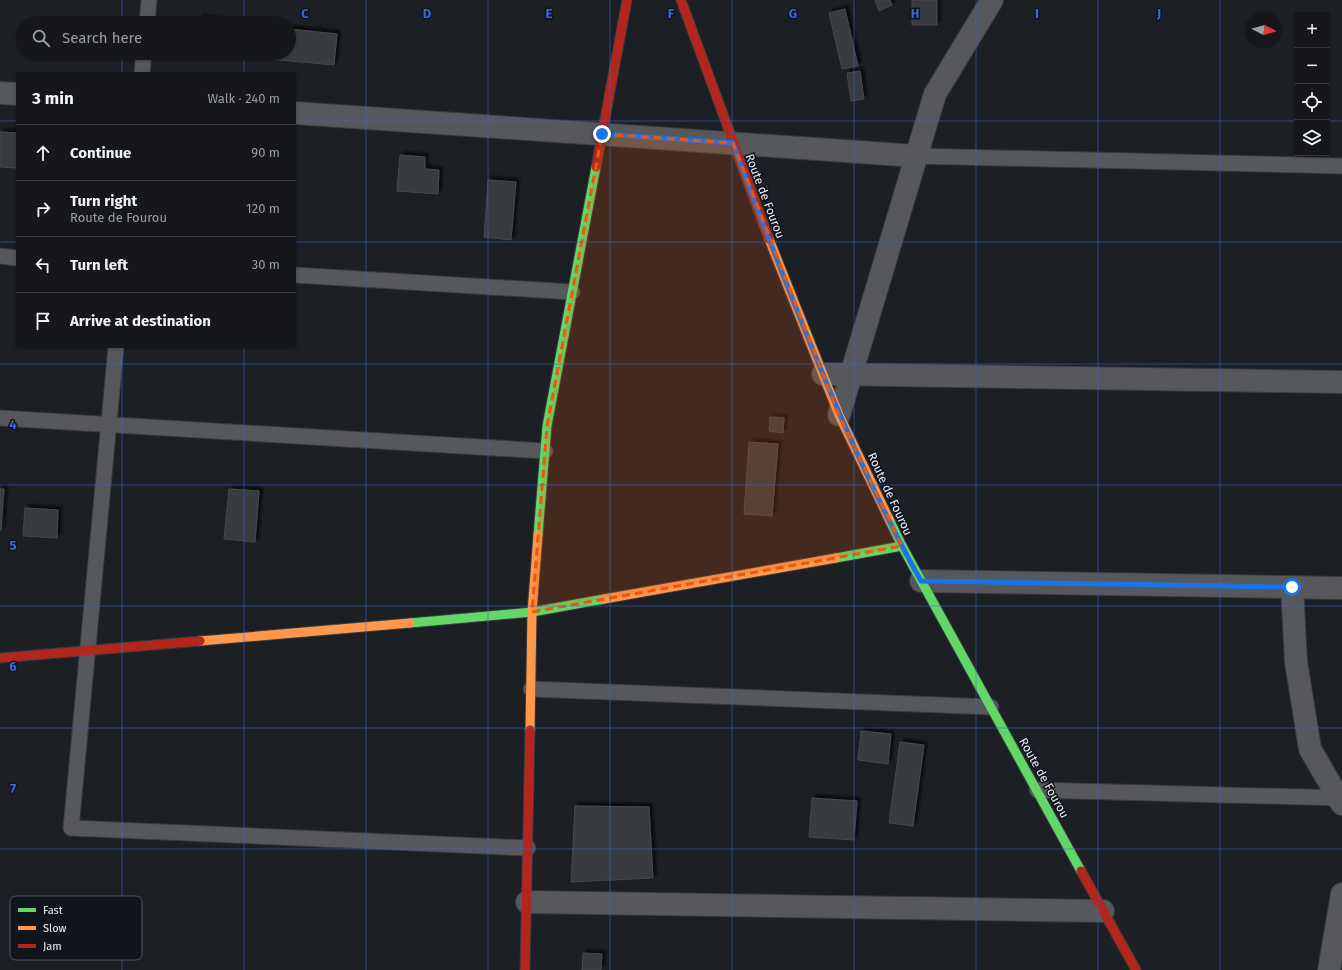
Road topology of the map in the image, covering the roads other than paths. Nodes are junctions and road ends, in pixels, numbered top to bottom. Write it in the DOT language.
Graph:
graph roads {
  1 [pos="149,0"];
  2 [pos="626,0"];
  3 [pos="681,0"];
  4 [pos="992,0"];
  5 [pos="148,16"];
  6 [pos="143,60"];
  7 [pos="142,72"];
  8 [pos="0,93"];
  9 [pos="16,94"];
  10 [pos="296,113"];
  11 [pos="602,134"];
  12 [pos="733,143"];
  13 [pos="916,156"];
  14 [pos="1342,166"];
  15 [pos="0,256"];
  16 [pos="16,258"];
  17 [pos="296,275"];
  18 [pos="572,292"];
  19 [pos="116,348"];
  20 [pos="823,374"];
  21 [pos="851,375"];
  22 [pos="1342,382"];
  23 [pos="839,415"];
  24 [pos="0,418"];
  25 [pos="109,424"];
  26 [pos="545,451"];
  27 [pos="902,546"];
  28 [pos="921,581"];
  29 [pos="1292,587"];
  30 [pos="1342,588"];
  31 [pos="532,612"];
  32 [pos="88,651"];
  33 [pos="0,658"];
  34 [pos="531,689"];
  35 [pos="991,707"];
  36 [pos="1037,790"];
  37 [pos="1341,800"];
  38 [pos="528,848"];
  39 [pos="1342,894"];
  40 [pos="527,902"];
  41 [pos="1103,910"];
  42 [pos="525,970"];
  43 [pos="1136,970"];
  44 [pos="1329,970"];
  1 -- 5 [label="lane"];
  2 -- 11 [label="street"];
  3 -- 12 [label="street, Route de Fourou"];
  4 -- 13 [label="street"];
  6 -- 7 [label="lane"];
  8 -- 9 [label="street"];
  10 -- 11 [label="street"];
  11 -- 12 [label="street"];
  11 -- 18 [label="street"];
  12 -- 13 [label="street"];
  12 -- 20 [label="street, Route de Fourou"];
  13 -- 14 [label="lane"];
  13 -- 21 [label="street"];
  15 -- 16 [label="lane"];
  17 -- 18 [label="lane"];
  18 -- 26 [label="street"];
  19 -- 25 [label="lane"];
  20 -- 21 [label="street"];
  20 -- 23 [label="street, Route de Fourou"];
  21 -- 22 [label="street"];
  21 -- 23 [label="street"];
  23 -- 27 [label="street, Route de Fourou"];
  24 -- 25 [label="lane"];
  25 -- 26 [label="lane"];
  25 -- 32 [label="lane"];
  26 -- 31 [label="street"];
  27 -- 28 [label="street, Route de Fourou"];
  27 -- 31 [label="street"];
  28 -- 29 [label="street"];
  28 -- 35 [label="street, Route de Fourou"];
  29 -- 30 [label="street"];
  29 -- 37 [label="street"];
  31 -- 32 [label="street"];
  31 -- 34 [label="street"];
  32 -- 33 [label="street"];
  32 -- 38 [label="lane"];
  34 -- 35 [label="lane"];
  34 -- 38 [label="street"];
  35 -- 36 [label="street, Route de Fourou"];
  36 -- 37 [label="lane"];
  36 -- 41 [label="street, Route de Fourou"];
  38 -- 40 [label="street"];
  39 -- 44 [label="street"];
  40 -- 41 [label="street"];
  40 -- 42 [label="street"];
  41 -- 43 [label="street, Route de Fourou"];
}
